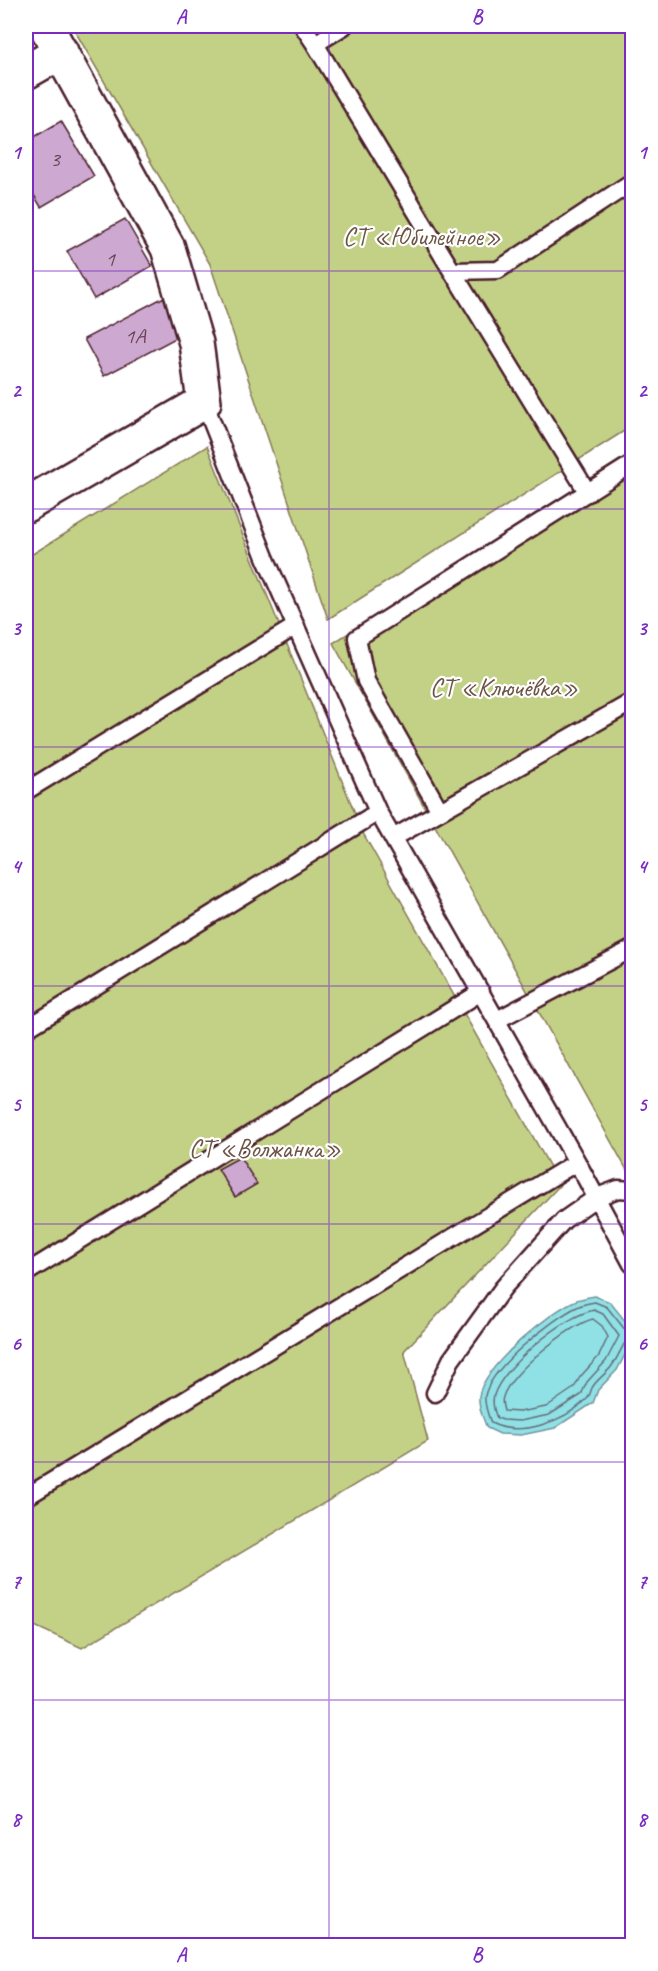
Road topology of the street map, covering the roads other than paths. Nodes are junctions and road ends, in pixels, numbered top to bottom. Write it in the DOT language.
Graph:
graph roads {
  1 [pos="303,26"];
  2 [pos="344,26"];
  3 [pos="53,39"];
  4 [pos="315,44"];
  5 [pos="26,72"];
  6 [pos="633,182"];
  7 [pos="452,271"];
  8 [pos="204,402"];
  9 [pos="633,464"];
  10 [pos="588,493"];
  11 [pos="26,505"];
  12 [pos="296,626"];
  13 [pos="633,702"];
  14 [pos="26,791"];
  15 [pos="440,811"];
  16 [pos="378,812"];
  17 [pos="393,838"];
  18 [pos="633,949"];
  19 [pos="481,992"];
  20 [pos="497,1020"];
  21 [pos="26,1029"];
  22 [pos="577,1162"];
  23 [pos="633,1190"];
  24 [pos="597,1197"];
  25 [pos="633,1264"];
  26 [pos="26,1273"];
  27 [pos="435,1393"];
  28 [pos="26,1497"];
  1 -- 4 [label="lane"];
  2 -- 4 [label="lane"];
  3 -- 5 [label="street"];
  3 -- 8 [label="street"];
  4 -- 7 [label="lane"];
  6 -- 7 [label="lane"];
  7 -- 10 [label="lane"];
  8 -- 11 [label="street"];
  8 -- 12 [label="lane"];
  9 -- 10 [label="lane"];
  10 -- 15 [label="lane"];
  12 -- 14 [label="lane"];
  12 -- 16 [label="lane"];
  13 -- 15 [label="lane"];
  15 -- 17 [label="lane"];
  16 -- 17 [label="lane"];
  16 -- 21 [label="lane"];
  17 -- 19 [label="lane"];
  18 -- 20 [label="lane"];
  19 -- 20 [label="lane"];
  19 -- 26 [label="lane"];
  20 -- 22 [label="lane"];
  22 -- 24 [label="lane"];
  22 -- 28 [label="lane"];
  23 -- 24 [label="lane"];
  24 -- 25 [label="lane"];
  24 -- 27 [label="lane"];
}
